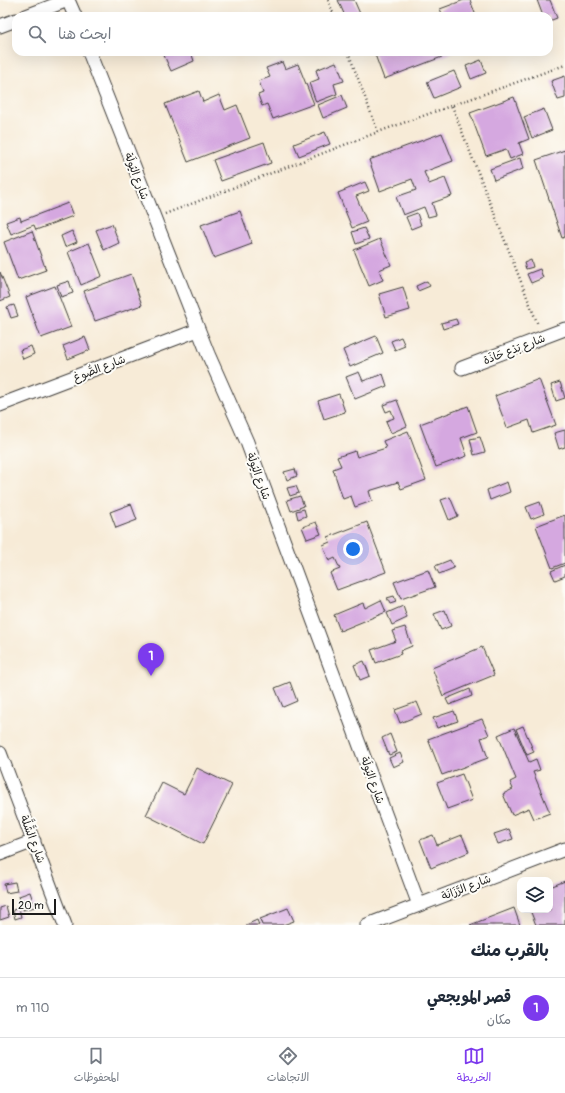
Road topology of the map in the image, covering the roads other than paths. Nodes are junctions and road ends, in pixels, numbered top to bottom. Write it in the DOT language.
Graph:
graph roads {
  1 [pos="68,0"];
  2 [pos="36,12"];
  3 [pos="72,12"];
  4 [pos="12,22"];
  5 [pos="0,26"];
  6 [pos="91,56"];
  7 [pos="565,329"];
  8 [pos="198,330"];
  9 [pos="462,368"];
  10 [pos="0,405"];
  11 [pos="0,753"];
  12 [pos="34,841"];
  13 [pos="565,849"];
  14 [pos="0,854"];
  15 [pos="419,905"];
  16 [pos="64,925"];
  17 [pos="367,925"];
  1 -- 2 [label="street"];
  1 -- 3 [label="street"];
  4 -- 5 [label="street"];
  6 -- 8 [label="street, شارع اليُولَة"];
  7 -- 9 [label="street, شارع بَدْع حَاذَة"];
  8 -- 10 [label="street, شارع الصُّوغ"];
  8 -- 15 [label="street, شارع اليُولَة"];
  11 -- 12 [label="street, شارع الشَّلَّة"];
  12 -- 14 [label="street"];
  12 -- 16 [label="street, شارع الشَّلَّة"];
  13 -- 15 [label="street, شارع الرَّزَانَة"];
  15 -- 17 [label="street, شارع الرَّزَانَة"];
}
